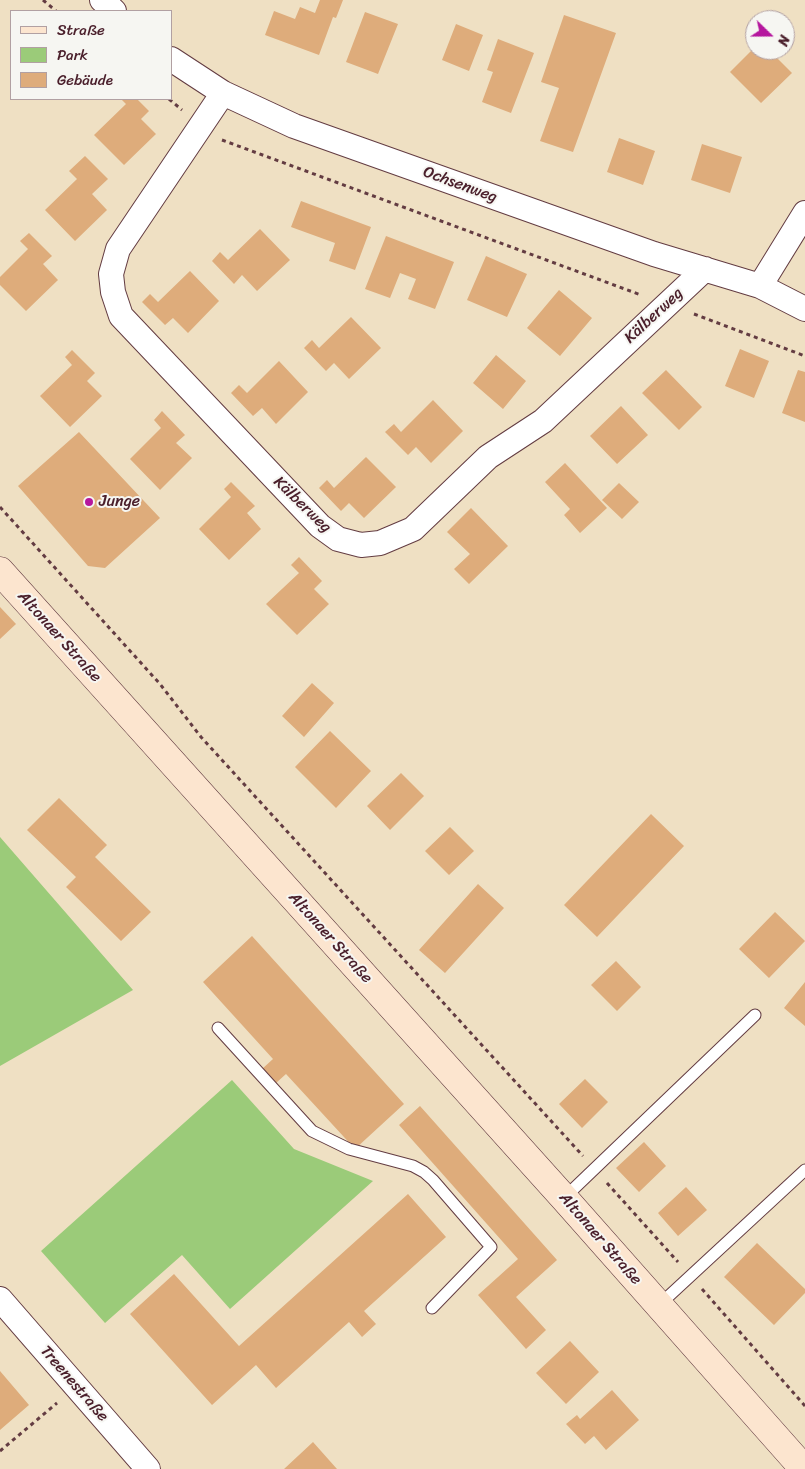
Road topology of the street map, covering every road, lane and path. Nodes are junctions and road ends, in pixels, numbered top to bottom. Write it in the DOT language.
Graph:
graph roads {
  1 [pos="43,0"];
  2 [pos="102,0"];
  3 [pos="55,10"];
  4 [pos="113,10"];
  5 [pos="172,60"];
  6 [pos="223,93"];
  7 [pos="170,100"];
  8 [pos="200,127"];
  9 [pos="805,213"];
  10 [pos="705,270"];
  11 [pos="760,286"];
  12 [pos="666,304"];
  13 [pos="805,309"];
  14 [pos="805,356"];
  15 [pos="0,507"];
  16 [pos="0,571"];
  17 [pos="755,1015"];
  18 [pos="218,1028"];
  19 [pos="594,1168"];
  20 [pos="805,1170"];
  21 [pos="564,1198"];
  22 [pos="691,1277"];
  23 [pos="0,1299"];
  24 [pos="658,1306"];
  25 [pos="432,1308"];
  26 [pos="76,1386"];
  27 [pos="805,1406"];
  28 [pos="0,1451"];
  29 [pos="801,1468"];
  30 [pos="148,1469"];
  1 -- 3 [label="path"];
  2 -- 4 [label="street"];
  5 -- 6 [label="street, Ochsenweg"];
  6 -- 8 [label="street, Kälberweg"];
  6 -- 10 [label="street, Ochsenweg"];
  7 -- 8 [label="path"];
  8 -- 12 [label="path"];
  8 -- 12 [label="street, Kälberweg"];
  9 -- 11 [label="street"];
  10 -- 11 [label="street, Ochsenweg"];
  10 -- 12 [label="street, Kälberweg"];
  11 -- 13 [label="street, Ochsenweg"];
  12 -- 14 [label="path"];
  15 -- 19 [label="path"];
  16 -- 21 [label="main road, Altonaer Straße"];
  17 -- 19 [label="lane"];
  18 -- 25 [label="lane"];
  19 -- 21 [label="lane"];
  19 -- 22 [label="path"];
  20 -- 22 [label="lane"];
  21 -- 24 [label="main road, Altonaer Straße"];
  22 -- 24 [label="lane"];
  22 -- 27 [label="path"];
  23 -- 26 [label="street, Treenestraße"];
  24 -- 29 [label="main road, Altonaer Straße"];
  26 -- 28 [label="path"];
  26 -- 30 [label="street, Treenestraße"];
}
